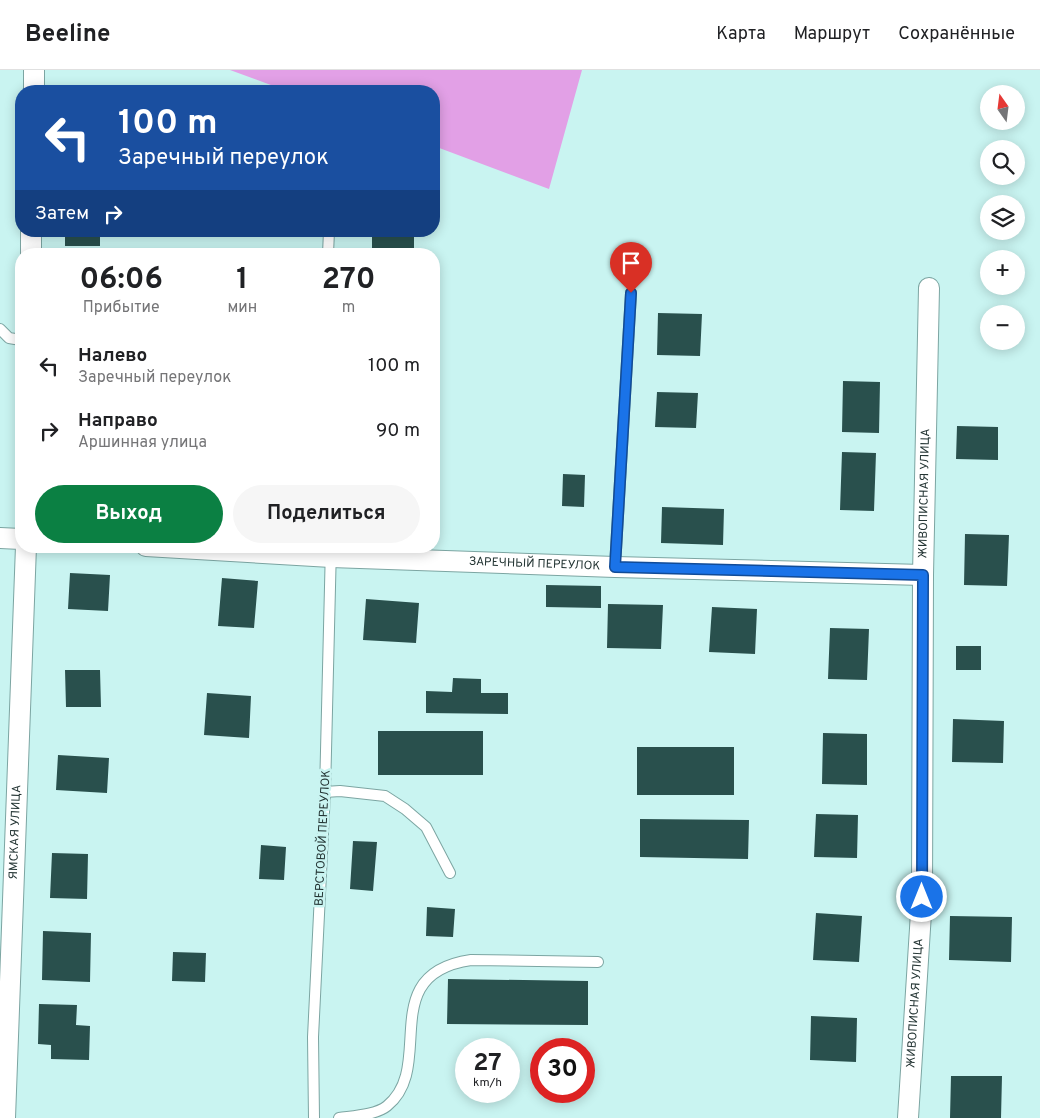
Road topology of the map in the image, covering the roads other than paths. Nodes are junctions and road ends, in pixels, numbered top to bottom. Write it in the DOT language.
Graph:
graph roads {
  1 [pos="34,70"];
  2 [pos="34,85"];
  3 [pos="929,288"];
  4 [pos="631,293"];
  5 [pos="0,329"];
  6 [pos="15,339"];
  7 [pos="0,538"];
  8 [pos="15,539"];
  9 [pos="26,553"];
  10 [pos="331,553"];
  11 [pos="350,553"];
  12 [pos="615,567"];
  13 [pos="923,575"];
  14 [pos="325,792"];
  15 [pos="450,873"];
  16 [pos="598,962"];
  17 [pos="5,1118"];
  18 [pos="314,1118"];
  19 [pos="339,1118"];
  20 [pos="908,1118"];
  1 -- 2 [label="street"];
  3 -- 13 [label="street, ЖИВОПИСНАЯ УЛИЦА"];
  4 -- 12 [label="lane"];
  5 -- 6 [label="lane"];
  7 -- 8 [label="street"];
  9 -- 17 [label="street, ЯМСКАЯ УЛИЦА"];
  10 -- 14 [label="lane, ВЕРСТОВОЙ ПЕРЕУЛОК"];
  11 -- 12 [label="street, ЗАРЕЧНЫЙ ПЕРЕУЛОК"];
  12 -- 13 [label="street, ЗАРЕЧНЫЙ ПЕРЕУЛОК"];
  13 -- 20 [label="street, ЖИВОПИСНАЯ УЛИЦА"];
  14 -- 15 [label="lane"];
  14 -- 18 [label="lane, ВЕРСТОВОЙ ПЕРЕУЛОК"];
  16 -- 19 [label="lane"];
}
